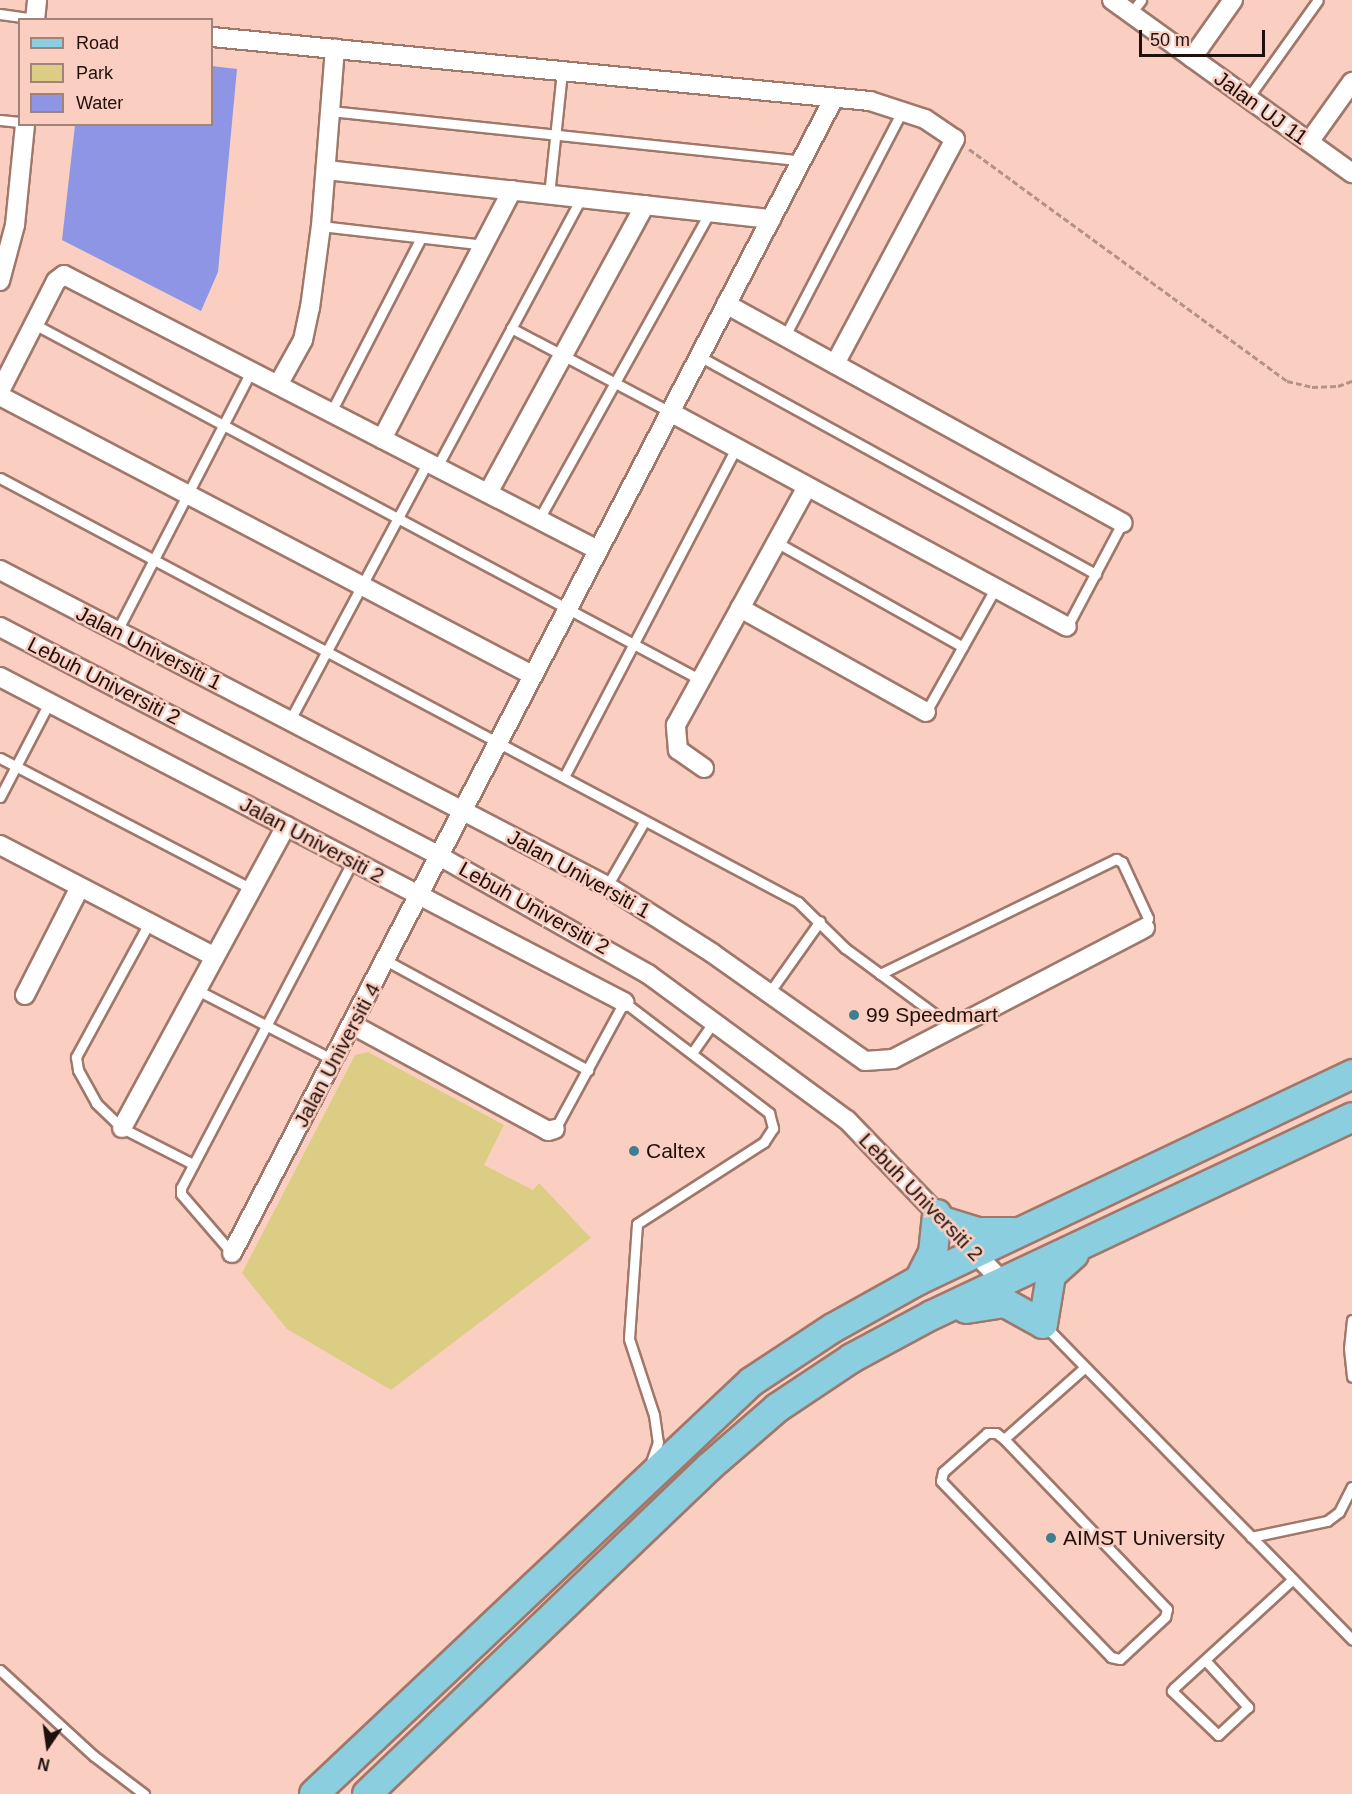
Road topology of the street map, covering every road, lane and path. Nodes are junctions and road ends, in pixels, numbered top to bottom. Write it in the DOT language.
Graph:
graph roads {
  1 [pos="37,0"];
  2 [pos="1112,0"];
  3 [pos="1233,0"];
  4 [pos="1318,0"];
  5 [pos="1134,10"];
  6 [pos="0,14"];
  7 [pos="30,18"];
  8 [pos="38,18"];
  9 [pos="213,36"];
  10 [pos="335,49"];
  11 [pos="1192,58"];
  12 [pos="562,72"];
  13 [pos="1352,82"];
  14 [pos="1248,98"];
  15 [pos="834,100"];
  16 [pos="904,109"];
  17 [pos="330,111"];
  18 [pos="0,120"];
  19 [pos="18,122"];
  20 [pos="25,126"];
  21 [pos="556,135"];
  22 [pos="955,139"];
  23 [pos="1309,142"];
  24 [pos="802,160"];
  25 [pos="326,170"];
  26 [pos="1352,173"];
  27 [pos="512,190"];
  28 [pos="549,195"];
  29 [pos="581,198"];
  30 [pos="645,206"];
  31 [pos="709,213"];
  32 [pos="771,219"];
  33 [pos="321,226"];
  34 [pos="422,238"];
  35 [pos="484,245"];
  36 [pos="0,280"];
  37 [pos="726,304"];
  38 [pos="34,324"];
  39 [pos="511,328"];
  40 [pos="785,336"];
  41 [pos="562,356"];
  42 [pos="699,356"];
  43 [pos="835,364"];
  44 [pos="251,371"];
  45 [pos="1352,381"];
  46 [pos="614,383"];
  47 [pos="278,385"];
  48 [pos="0,391"];
  49 [pos="0,396"];
  50 [pos="331,412"];
  51 [pos="670,412"];
  52 [pos="223,425"];
  53 [pos="382,439"];
  54 [pos="736,448"];
  55 [pos="432,465"];
  56 [pos="0,478"];
  57 [pos="807,487"];
  58 [pos="488,493"];
  59 [pos="188,494"];
  60 [pos="398,518"];
  61 [pos="539,519"];
  62 [pos="1122,524"];
  63 [pos="776,542"];
  64 [pos="597,550"];
  65 [pos="154,560"];
  66 [pos="0,570"];
  67 [pos="1096,574"];
  68 [pos="362,586"];
  69 [pos="995,589"];
  70 [pos="740,608"];
  71 [pos="567,609"];
  72 [pos="0,627"];
  73 [pos="1067,627"];
  74 [pos="117,631"];
  75 [pos="634,644"];
  76 [pos="963,647"];
  77 [pos="327,651"];
  78 [pos="532,675"];
  79 [pos="0,677"];
  80 [pos="701,680"];
  81 [pos="49,703"];
  82 [pos="927,712"];
  83 [pos="290,720"];
  84 [pos="498,741"];
  85 [pos="0,758"];
  86 [pos="16,766"];
  87 [pos="704,768"];
  88 [pos="564,777"];
  89 [pos="0,796"];
  90 [pos="462,809"];
  91 [pos="644,822"];
  92 [pos="286,826"];
  93 [pos="0,845"];
  94 [pos="441,857"];
  95 [pos="353,861"];
  96 [pos="606,886"];
  97 [pos="80,887"];
  98 [pos="252,889"];
  99 [pos="421,896"];
  100 [pos="820,921"];
  101 [pos="149,922"];
  102 [pos="1145,928"];
  103 [pos="215,957"];
  104 [pos="387,961"];
  105 [pos="880,974"];
  106 [pos="197,990"];
  107 [pos="769,993"];
  108 [pos="25,995"];
  109 [pos="624,1002"];
  110 [pos="715,1019"];
  111 [pos="267,1025"];
  112 [pos="353,1025"];
  113 [pos="952,1027"];
  114 [pos="692,1053"];
  115 [pos="334,1060"];
  116 [pos="588,1070"];
  117 [pos="1352,1074"];
  118 [pos="1352,1117"];
  119 [pos="122,1128"];
  120 [pos="555,1129"];
  121 [pos="194,1164"];
  122 [pos="941,1218"];
  123 [pos="1020,1232"];
  124 [pos="1085,1244"];
  125 [pos="232,1253"];
  126 [pos="975,1253"];
  127 [pos="919,1280"];
  128 [pos="1011,1290"];
  129 [pos="932,1315"];
  130 [pos="1352,1320"];
  131 [pos="1043,1324"];
  132 [pos="1084,1367"];
  133 [pos="1352,1377"];
  134 [pos="1004,1439"];
  135 [pos="646,1478"];
  136 [pos="1352,1487"];
  137 [pos="1251,1536"];
  138 [pos="1293,1579"];
  139 [pos="1352,1640"];
  140 [pos="1205,1660"];
  141 [pos="0,1670"];
  142 [pos="144,1794"];
  143 [pos="314,1794"];
  144 [pos="367,1794"];
  1 -- 8 [label="street"];
  2 -- 5 [label="street, Jalan UJ 11"];
  3 -- 11 [label="street"];
  4 -- 14 [label="lane"];
  5 -- 11 [label="street, Jalan UJ 11"];
  6 -- 7 [label="lane"];
  9 -- 10 [label="street"];
  10 -- 12 [label="street"];
  10 -- 17 [label="street"];
  11 -- 14 [label="street, Jalan UJ 11"];
  12 -- 15 [label="street"];
  12 -- 21 [label="lane"];
  13 -- 23 [label="street"];
  14 -- 23 [label="street, Jalan UJ 11"];
  15 -- 16 [label="street"];
  15 -- 24 [label="street, Jalan Universiti 4"];
  16 -- 22 [label="street"];
  16 -- 40 [label="lane"];
  17 -- 21 [label="lane"];
  17 -- 25 [label="street"];
  18 -- 19 [label="lane"];
  20 -- 36 [label="street"];
  21 -- 24 [label="lane"];
  21 -- 28 [label="lane"];
  22 -- 43 [label="street"];
  22 -- 45 [label="path"];
  23 -- 26 [label="street, Jalan UJ 11"];
  24 -- 32 [label="street, Jalan Universiti 4"];
  25 -- 27 [label="street"];
  25 -- 33 [label="street"];
  27 -- 28 [label="street"];
  27 -- 35 [label="street"];
  28 -- 29 [label="street"];
  29 -- 30 [label="street"];
  29 -- 39 [label="lane"];
  30 -- 31 [label="street"];
  30 -- 41 [label="street"];
  31 -- 32 [label="street"];
  31 -- 46 [label="lane"];
  32 -- 37 [label="street, Jalan Universiti 4"];
  33 -- 34 [label="lane"];
  33 -- 47 [label="street"];
  34 -- 35 [label="lane"];
  34 -- 50 [label="lane"];
  35 -- 53 [label="street"];
  37 -- 40 [label="street"];
  37 -- 42 [label="street, Jalan Universiti 4"];
  38 -- 44 [label="street"];
  38 -- 48 [label="street"];
  38 -- 52 [label="lane"];
  39 -- 41 [label="lane"];
  39 -- 55 [label="lane"];
  40 -- 43 [label="street"];
  41 -- 46 [label="lane"];
  41 -- 58 [label="street"];
  42 -- 51 [label="street, Jalan Universiti 4"];
  42 -- 67 [label="lane"];
  43 -- 62 [label="street"];
  44 -- 47 [label="street"];
  44 -- 52 [label="lane"];
  46 -- 51 [label="lane"];
  46 -- 61 [label="lane"];
  47 -- 50 [label="street"];
  49 -- 59 [label="street"];
  50 -- 53 [label="street"];
  51 -- 54 [label="street"];
  51 -- 64 [label="street, Jalan Universiti 4"];
  52 -- 59 [label="lane"];
  52 -- 60 [label="lane"];
  53 -- 55 [label="street"];
  54 -- 57 [label="street"];
  54 -- 75 [label="lane"];
  55 -- 58 [label="street"];
  55 -- 60 [label="lane"];
  56 -- 65 [label="lane"];
  57 -- 63 [label="street"];
  57 -- 69 [label="street"];
  58 -- 61 [label="street"];
  59 -- 65 [label="lane"];
  59 -- 68 [label="street"];
  60 -- 68 [label="lane"];
  60 -- 71 [label="lane"];
  61 -- 64 [label="street"];
  62 -- 67 [label="lane"];
  63 -- 70 [label="street"];
  63 -- 76 [label="lane"];
  64 -- 71 [label="street, Jalan Universiti 4"];
  65 -- 74 [label="lane"];
  65 -- 77 [label="lane"];
  66 -- 74 [label="street, Jalan Universiti 1"];
  67 -- 73 [label="lane"];
  68 -- 77 [label="lane"];
  68 -- 78 [label="street"];
  69 -- 73 [label="street"];
  69 -- 76 [label="lane"];
  70 -- 80 [label="street"];
  70 -- 82 [label="street"];
  71 -- 75 [label="lane"];
  71 -- 78 [label="street, Jalan Universiti 4"];
  72 -- 94 [label="street, Lebuh Universiti 2"];
  74 -- 83 [label="street, Jalan Universiti 1"];
  75 -- 80 [label="lane"];
  75 -- 88 [label="lane"];
  76 -- 82 [label="lane"];
  77 -- 83 [label="lane"];
  77 -- 84 [label="lane"];
  78 -- 84 [label="street, Jalan Universiti 4"];
  79 -- 81 [label="street, Jalan Universiti 2"];
  80 -- 87 [label="street"];
  81 -- 86 [label="lane"];
  81 -- 92 [label="street, Jalan Universiti 2"];
  83 -- 90 [label="street, Jalan Universiti 1"];
  84 -- 88 [label="lane"];
  84 -- 90 [label="street, Jalan Universiti 4"];
  85 -- 86 [label="lane"];
  86 -- 89 [label="lane"];
  86 -- 98 [label="lane"];
  88 -- 91 [label="lane"];
  90 -- 94 [label="street, Jalan Universiti 4"];
  90 -- 96 [label="street, Jalan Universiti 1"];
  91 -- 96 [label="lane"];
  91 -- 100 [label="lane"];
  92 -- 95 [label="street, Jalan Universiti 2"];
  92 -- 98 [label="street"];
  93 -- 97 [label="street"];
  94 -- 99 [label="street, Jalan Universiti 4"];
  94 -- 110 [label="street, Lebuh Universiti 2"];
  95 -- 99 [label="street, Jalan Universiti 2"];
  95 -- 111 [label="lane"];
  96 -- 107 [label="street, Jalan Universiti 1"];
  97 -- 101 [label="street"];
  97 -- 108 [label="street"];
  98 -- 103 [label="street"];
  99 -- 104 [label="street, Jalan Universiti 4"];
  99 -- 109 [label="street, Jalan Universiti 2"];
  100 -- 105 [label="lane"];
  100 -- 107 [label="lane"];
  101 -- 103 [label="street"];
  101 -- 119 [label="lane"];
  102 -- 105 [label="lane"];
  102 -- 113 [label="street, Jalan Universiti 1"];
  103 -- 106 [label="street"];
  104 -- 112 [label="street, Jalan Universiti 4"];
  104 -- 116 [label="lane"];
  105 -- 113 [label="lane"];
  106 -- 111 [label="lane"];
  106 -- 119 [label="street"];
  107 -- 113 [label="street, Jalan Universiti 1"];
  109 -- 114 [label="lane"];
  109 -- 116 [label="lane"];
  110 -- 114 [label="lane"];
  110 -- 122 [label="street, Lebuh Universiti 2"];
  111 -- 115 [label="lane"];
  111 -- 121 [label="lane"];
  112 -- 115 [label="street, Jalan Universiti 4"];
  112 -- 120 [label="street"];
  114 -- 135 [label="lane"];
  115 -- 125 [label="street, Jalan Universiti 4"];
  116 -- 120 [label="lane"];
  117 -- 123 [label="main road"];
  118 -- 124 [label="main road"];
  119 -- 121 [label="lane"];
  121 -- 125 [label="lane"];
  122 -- 123 [label="main road"];
  122 -- 126 [label="street, Lebuh Universiti 2"];
  122 -- 127 [label="main road"];
  123 -- 126 [label="main road"];
  124 -- 128 [label="main road"];
  124 -- 131 [label="main road"];
  126 -- 127 [label="main road"];
  126 -- 128 [label="street, Lebuh Universiti 2"];
  127 -- 135 [label="main road"];
  128 -- 129 [label="main road"];
  128 -- 131 [label="lane"];
  129 -- 131 [label="main road"];
  129 -- 144 [label="main road"];
  130 -- 133 [label="lane"];
  131 -- 132 [label="lane"];
  132 -- 134 [label="lane"];
  132 -- 137 [label="lane"];
  134 -- 134 [label="lane"];
  135 -- 143 [label="main road"];
  136 -- 137 [label="lane"];
  137 -- 138 [label="lane"];
  138 -- 139 [label="lane"];
  138 -- 140 [label="lane"];
  140 -- 140 [label="lane"];
  141 -- 142 [label="lane"];
}
